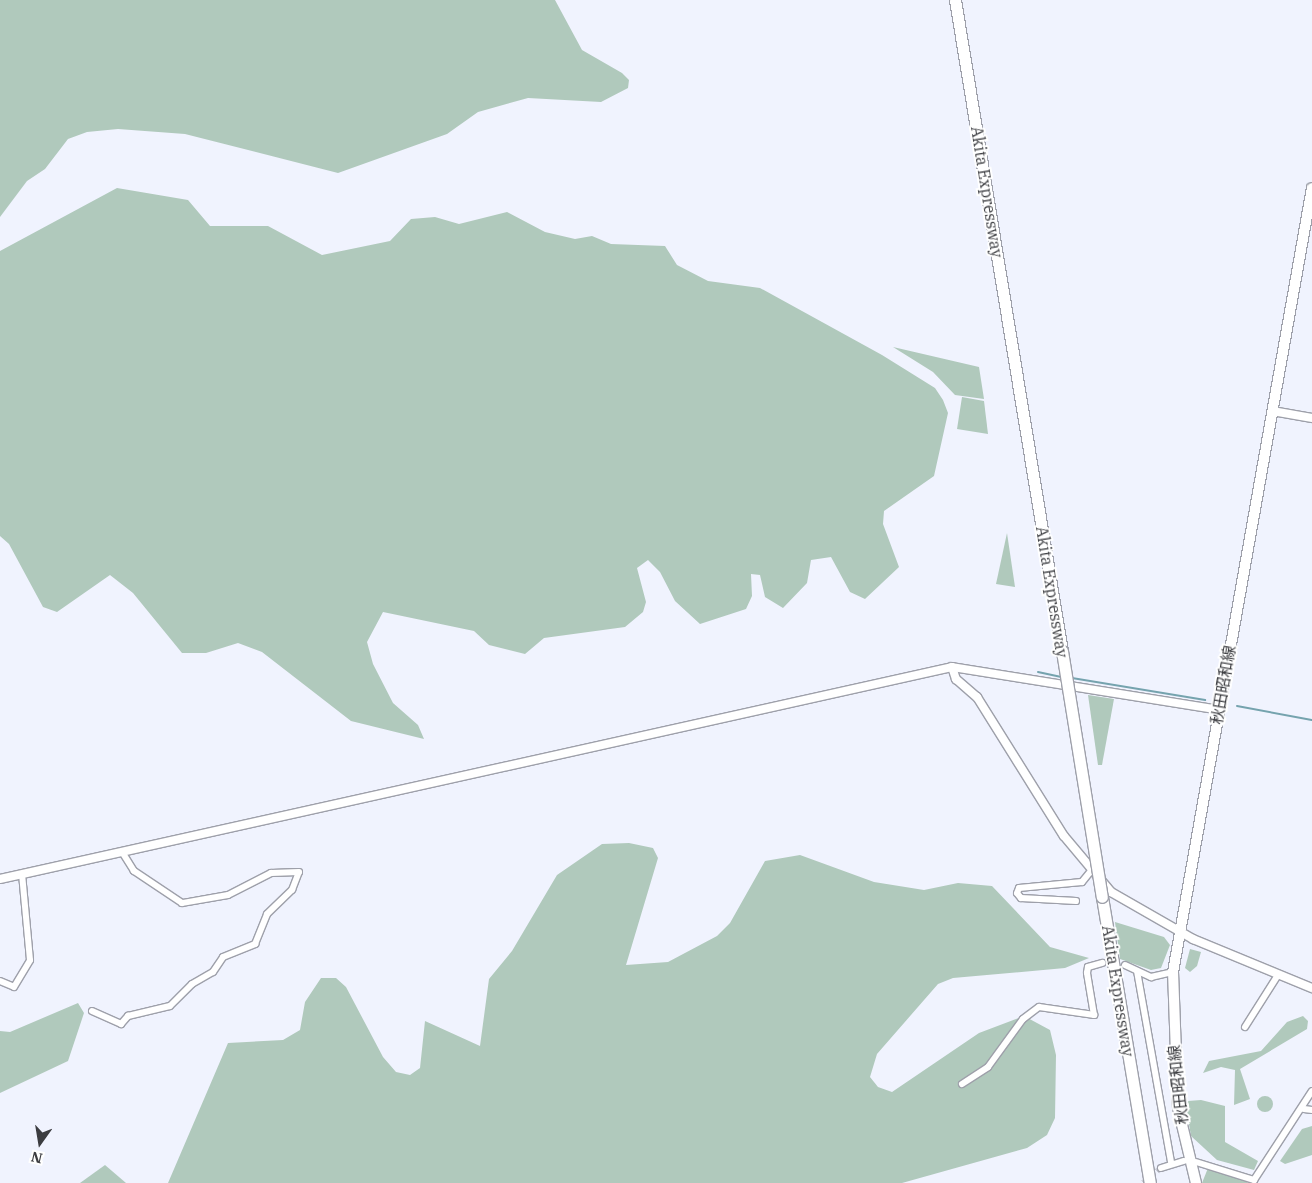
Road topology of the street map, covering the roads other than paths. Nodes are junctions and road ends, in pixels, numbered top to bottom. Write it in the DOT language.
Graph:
graph roads {
  1 [pos="955,0"];
  2 [pos="1312,188"];
  3 [pos="1272,411"];
  4 [pos="1312,418"];
  5 [pos="952,667"];
  6 [pos="1219,710"];
  7 [pos="122,852"];
  8 [pos="1090,872"];
  9 [pos="22,874"];
  10 [pos="0,879"];
  11 [pos="1076,901"];
  12 [pos="1180,930"];
  13 [pos="1102,963"];
  14 [pos="1125,965"];
  15 [pos="1137,971"];
  16 [pos="1173,972"];
  17 [pos="1278,975"];
  18 [pos="0,981"];
  19 [pos="1312,988"];
  20 [pos="92,1011"];
  21 [pos="1246,1027"];
  22 [pos="962,1084"];
  23 [pos="1312,1091"];
  24 [pos="1304,1109"];
  25 [pos="1312,1110"];
  26 [pos="1184,1161"];
  27 [pos="1171,1162"];
  28 [pos="1196,1162"];
  29 [pos="1161,1168"];
  30 [pos="1150,1183"];
  31 [pos="1196,1183"];
  1 -- 30 [label="highway, Akita Expressway, bridge"];
  2 -- 3 [label="main road, 秋田昭和線"];
  3 -- 4 [label="street"];
  3 -- 6 [label="main road, 秋田昭和線"];
  5 -- 6 [label="street"];
  5 -- 7 [label="street"];
  5 -- 8 [label="street"];
  6 -- 12 [label="main road, 秋田昭和線"];
  7 -- 9 [label="street"];
  7 -- 20 [label="street"];
  8 -- 11 [label="street"];
  8 -- 12 [label="street"];
  9 -- 10 [label="street"];
  9 -- 18 [label="street"];
  12 -- 16 [label="main road, 秋田昭和線"];
  12 -- 17 [label="street"];
  13 -- 22 [label="street"];
  14 -- 15 [label="street"];
  15 -- 16 [label="street"];
  15 -- 27 [label="street"];
  16 -- 31 [label="main road, 秋田昭和線"];
  17 -- 19 [label="street"];
  17 -- 21 [label="street"];
  23 -- 24 [label="street"];
  24 -- 25 [label="street"];
  24 -- 28 [label="street"];
  26 -- 27 [label="street"];
  27 -- 29 [label="street"];
}
